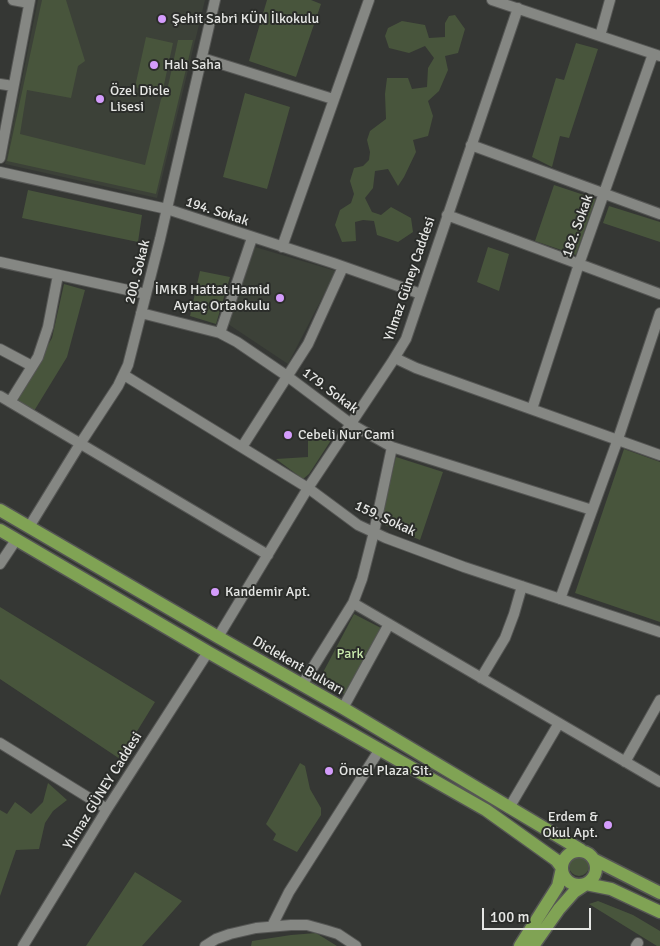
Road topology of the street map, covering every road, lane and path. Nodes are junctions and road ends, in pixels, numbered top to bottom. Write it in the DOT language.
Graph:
graph roads {
  1 [pos="13,0"];
  2 [pos="215,0"];
  3 [pos="369,0"];
  4 [pos="492,0"];
  5 [pos="610,0"];
  6 [pos="29,2"];
  7 [pos="505,2"];
  8 [pos="518,8"];
  9 [pos="600,36"];
  10 [pos="656,55"];
  11 [pos="202,58"];
  12 [pos="0,84"];
  13 [pos="13,86"];
  14 [pos="333,99"];
  15 [pos="471,145"];
  16 [pos="0,158"];
  17 [pos="0,172"];
  18 [pos="604,195"];
  19 [pos="167,209"];
  20 [pos="660,214"];
  21 [pos="447,215"];
  22 [pos="252,238"];
  23 [pos="282,247"];
  24 [pos="0,262"];
  25 [pos="579,264"];
  26 [pos="343,266"];
  27 [pos="58,275"];
  28 [pos="146,294"];
  29 [pos="421,294"];
  30 [pos="660,294"];
  31 [pos="142,313"];
  32 [pos="660,313"];
  33 [pos="658,325"];
  34 [pos="220,333"];
  35 [pos="0,349"];
  36 [pos="395,358"];
  37 [pos="32,366"];
  38 [pos="124,375"];
  39 [pos="287,376"];
  40 [pos="0,396"];
  41 [pos="10,402"];
  42 [pos="532,408"];
  43 [pos="350,424"];
  44 [pos="618,439"];
  45 [pos="80,444"];
  46 [pos="242,447"];
  47 [pos="392,447"];
  48 [pos="660,454"];
  49 [pos="308,488"];
  50 [pos="0,510"];
  51 [pos="592,510"];
  52 [pos="30,527"];
  53 [pos="0,530"];
  54 [pos="374,532"];
  55 [pos="16,540"];
  56 [pos="268,555"];
  57 [pos="0,564"];
  58 [pos="522,586"];
  59 [pos="560,599"];
  60 [pos="353,603"];
  61 [pos="389,624"];
  62 [pos="660,632"];
  63 [pos="218,637"];
  64 [pos="208,652"];
  65 [pos="481,678"];
  66 [pos="302,685"];
  67 [pos="660,700"];
  68 [pos="343,708"];
  69 [pos="559,723"];
  70 [pos="0,743"];
  71 [pos="380,749"];
  72 [pos="626,762"];
  73 [pos="660,782"];
  74 [pos="509,808"];
  75 [pos="107,809"];
  76 [pos="581,850"];
  77 [pos="594,860"];
  78 [pos="562,868"];
  79 [pos="586,884"];
  80 [pos="660,893"];
  81 [pos="660,912"];
  82 [pos="272,926"];
  83 [pos="23,946"];
  84 [pos="205,946"];
  85 [pos="356,946"];
  86 [pos="520,946"];
  87 [pos="533,946"];
  1 -- 6 [label="street"];
  2 -- 11 [label="street, 200. Sokak"];
  3 -- 14 [label="street"];
  4 -- 7 [label="street"];
  5 -- 9 [label="street"];
  6 -- 13 [label="street"];
  7 -- 8 [label="street"];
  8 -- 9 [label="street"];
  8 -- 15 [label="street, Yılmaz Güney Caddesi"];
  9 -- 10 [label="street"];
  10 -- 18 [label="street, 182. Sokak"];
  11 -- 14 [label="street"];
  11 -- 19 [label="street, 200. Sokak"];
  12 -- 13 [label="street"];
  13 -- 16 [label="street"];
  14 -- 23 [label="street"];
  15 -- 18 [label="street"];
  15 -- 21 [label="street, Yılmaz Güney Caddesi"];
  17 -- 19 [label="street, 194. Sokak"];
  18 -- 20 [label="street"];
  18 -- 25 [label="street, 182. Sokak"];
  19 -- 22 [label="street, 194. Sokak"];
  19 -- 28 [label="street, 200. Sokak"];
  21 -- 25 [label="street"];
  21 -- 29 [label="street, Yılmaz Güney Caddesi"];
  22 -- 23 [label="street, 194. Sokak"];
  22 -- 34 [label="street"];
  23 -- 26 [label="street, 194. Sokak"];
  24 -- 27 [label="street"];
  25 -- 30 [label="street"];
  25 -- 42 [label="street, 182. Sokak"];
  26 -- 29 [label="street, 194. Sokak"];
  26 -- 39 [label="street"];
  27 -- 28 [label="street"];
  27 -- 37 [label="street"];
  28 -- 31 [label="street, 200. Sokak"];
  29 -- 36 [label="street, Yılmaz Güney Caddesi"];
  31 -- 34 [label="street, 179. Sokak"];
  31 -- 38 [label="street, 200. Sokak"];
  32 -- 33 [label="street"];
  33 -- 44 [label="street"];
  34 -- 39 [label="street, 179. Sokak"];
  35 -- 37 [label="street"];
  36 -- 42 [label="street"];
  36 -- 43 [label="street, Yılmaz Güney Caddesi"];
  37 -- 41 [label="street"];
  38 -- 45 [label="street, 200. Sokak"];
  38 -- 46 [label="street, 159. Sokak"];
  39 -- 43 [label="street, 179. Sokak"];
  39 -- 46 [label="street"];
  40 -- 41 [label="street"];
  41 -- 45 [label="street"];
  42 -- 44 [label="street"];
  43 -- 47 [label="street, 179. Sokak"];
  43 -- 49 [label="street, Yılmaz Güney Caddesi"];
  44 -- 48 [label="street"];
  44 -- 51 [label="street"];
  45 -- 52 [label="street, 200. Sokak"];
  45 -- 56 [label="street"];
  46 -- 49 [label="street, 159. Sokak"];
  47 -- 51 [label="street, 179. Sokak"];
  47 -- 54 [label="street"];
  49 -- 54 [label="street, 159. Sokak"];
  49 -- 56 [label="street, Yılmaz Güney Caddesi"];
  50 -- 52 [label="main road, Diclekent Bulvarı"];
  51 -- 59 [label="street"];
  52 -- 63 [label="main road, Diclekent Bulvarı"];
  53 -- 55 [label="main road"];
  54 -- 58 [label="street, 159. Sokak"];
  54 -- 60 [label="street"];
  55 -- 57 [label="street"];
  55 -- 64 [label="main road"];
  56 -- 63 [label="street, Yılmaz Güney Caddesi"];
  58 -- 59 [label="street, 159. Sokak"];
  58 -- 65 [label="street"];
  59 -- 62 [label="street, 159. Sokak"];
  60 -- 61 [label="street"];
  60 -- 66 [label="street"];
  61 -- 65 [label="street"];
  61 -- 68 [label="street"];
  63 -- 66 [label="main road, Diclekent Bulvarı"];
  64 -- 71 [label="main road"];
  64 -- 75 [label="street, Yılmaz GÜNEY Caddesi"];
  65 -- 69 [label="street"];
  66 -- 68 [label="main road, Diclekent Bulvarı"];
  67 -- 72 [label="street"];
  68 -- 74 [label="main road, Diclekent Bulvarı"];
  69 -- 72 [label="street"];
  69 -- 74 [label="street"];
  70 -- 75 [label="street"];
  71 -- 78 [label="main road"];
  71 -- 82 [label="street"];
  72 -- 73 [label="street"];
  74 -- 76 [label="main road, Diclekent Bulvarı"];
  75 -- 83 [label="street, Yılmaz GÜNEY Caddesi"];
  76 -- 77 [label="main road"];
  76 -- 78 [label="main road"];
  77 -- 79 [label="main road"];
  77 -- 80 [label="main road"];
  78 -- 79 [label="main road"];
  78 -- 86 [label="main road"];
  79 -- 81 [label="main road"];
  79 -- 87 [label="main road"];
  82 -- 84 [label="street"];
  82 -- 85 [label="street"];
}
